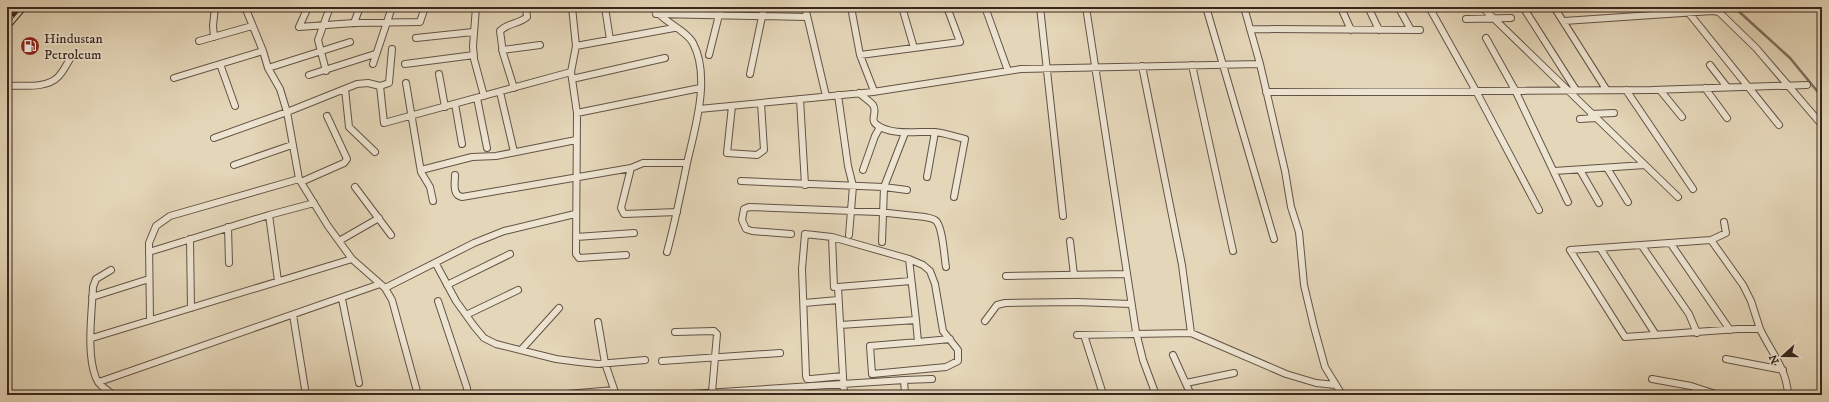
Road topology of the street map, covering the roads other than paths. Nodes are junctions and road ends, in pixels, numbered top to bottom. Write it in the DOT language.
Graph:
graph roads {
  1 [pos="23,7"];
  2 [pos="215,7"];
  3 [pos="245,7"];
  4 [pos="308,7"];
  5 [pos="330,7"];
  6 [pos="360,7"];
  7 [pos="392,7"];
  8 [pos="425,7"];
  9 [pos="476,7"];
  10 [pos="526,7"];
  11 [pos="572,7"];
  12 [pos="605,7"];
  13 [pos="652,7"];
  14 [pos="681,7"];
  15 [pos="721,7"];
  16 [pos="764,7"];
  17 [pos="805,7"];
  18 [pos="851,7"];
  19 [pos="902,7"];
  20 [pos="947,7"];
  21 [pos="985,7"];
  22 [pos="1040,7"];
  23 [pos="1086,7"];
  24 [pos="1206,7"];
  25 [pos="1244,7"];
  26 [pos="1429,7"];
  27 [pos="1482,7"];
  28 [pos="1523,7"];
  29 [pos="1554,7"];
  30 [pos="1664,7"];
  31 [pos="1684,7"];
  32 [pos="1369,9"];
  33 [pos="1342,10"];
  34 [pos="1400,10"];
  35 [pos="1689,12"];
  36 [pos="656,14"];
  37 [pos="680,14"];
  38 [pos="719,14"];
  39 [pos="1670,14"];
  40 [pos="762,16"];
  41 [pos="807,17"];
  42 [pos="1511,18"];
  43 [pos="1466,19"];
  44 [pos="1494,19"];
  45 [pos="1564,21"];
  46 [pos="354,23"];
  47 [pos="387,24"];
  48 [pos="7,25"];
  49 [pos="322,25"];
  50 [pos="252,26"];
  51 [pos="674,28"];
  52 [pos="1250,29"];
  53 [pos="1351,30"];
  54 [pos="1379,30"];
  55 [pos="1411,30"];
  56 [pos="1420,30"];
  57 [pos="473,32"];
  58 [pos="214,37"];
  59 [pos="416,38"];
  60 [pos="1486,38"];
  61 [pos="610,40"];
  62 [pos="199,41"];
  63 [pos="350,42"];
  64 [pos="540,45"];
  65 [pos="576,46"];
  66 [pos="914,48"];
  67 [pos="392,49"];
  68 [pos="502,50"];
  69 [pos="263,51"];
  70 [pos="321,51"];
  71 [pos="375,54"];
  72 [pos="474,55"];
  73 [pos="708,55"];
  74 [pos="860,55"];
  75 [pos="72,56"];
  76 [pos="665,58"];
  77 [pos="220,64"];
  78 [pos="374,64"];
  79 [pos="405,64"];
  80 [pos="1260,64"];
  81 [pos="1192,65"];
  82 [pos="1222,65"];
  83 [pos="1710,65"];
  84 [pos="1142,66"];
  85 [pos="1095,67"];
  86 [pos="268,68"];
  87 [pos="1048,68"];
  88 [pos="326,71"];
  89 [pos="1008,71"];
  90 [pos="571,72"];
  91 [pos="439,74"];
  92 [pos="750,74"];
  93 [pos="309,75"];
  94 [pos="174,78"];
  95 [pos="572,79"];
  96 [pos="406,82"];
  97 [pos="1807,85"];
  98 [pos="7,86"];
  99 [pos="380,86"];
  100 [pos="1749,86"];
  101 [pos="1789,86"];
  102 [pos="1727,87"];
  103 [pos="514,88"];
  104 [pos="700,88"];
  105 [pos="1705,88"];
  106 [pos="346,89"];
  107 [pos="1515,90"];
  108 [pos="1566,90"];
  109 [pos="1576,90"];
  110 [pos="1606,90"];
  111 [pos="1626,90"];
  112 [pos="1660,90"];
  113 [pos="874,91"];
  114 [pos="1476,91"];
  115 [pos="500,92"];
  116 [pos="1266,92"];
  117 [pos="859,93"];
  118 [pos="838,95"];
  119 [pos="484,96"];
  120 [pos="826,96"];
  121 [pos="477,98"];
  122 [pos="800,99"];
  123 [pos="761,103"];
  124 [pos="455,104"];
  125 [pos="235,106"];
  126 [pos="732,106"];
  127 [pos="445,107"];
  128 [pos="699,109"];
  129 [pos="288,112"];
  130 [pos="577,113"];
  131 [pos="1614,113"];
  132 [pos="327,116"];
  133 [pos="412,116"];
  134 [pos="1593,116"];
  135 [pos="1682,117"];
  136 [pos="1728,118"];
  137 [pos="1580,119"];
  138 [pos="1779,125"];
  139 [pos="1822,125"];
  140 [pos="880,127"];
  141 [pos="935,132"];
  142 [pos="905,133"];
  143 [pos="214,138"];
  144 [pos="576,140"];
  145 [pos="462,144"];
  146 [pos="292,145"];
  147 [pos="487,148"];
  148 [pos="375,152"];
  149 [pos="514,152"];
  150 [pos="687,163"];
  151 [pos="234,165"];
  152 [pos="1645,165"];
  153 [pos="631,168"];
  154 [pos="1607,168"];
  155 [pos="420,170"];
  156 [pos="863,170"];
  157 [pos="1580,170"];
  158 [pos="1554,172"];
  159 [pos="455,175"];
  160 [pos="576,177"];
  161 [pos="927,177"];
  162 [pos="300,181"];
  163 [pos="740,181"];
  164 [pos="805,185"];
  165 [pos="355,186"];
  166 [pos="853,186"];
  167 [pos="884,187"];
  168 [pos="1693,188"];
  169 [pos="907,190"];
  170 [pos="954,197"];
  171 [pos="1678,197"];
  172 [pos="433,202"];
  173 [pos="1568,202"];
  174 [pos="1628,202"];
  175 [pos="314,203"];
  176 [pos="1599,203"];
  177 [pos="1539,210"];
  178 [pos="852,211"];
  179 [pos="677,212"];
  180 [pos="882,213"];
  181 [pos="575,214"];
  182 [pos="269,215"];
  183 [pos="1063,216"];
  184 [pos="379,218"];
  185 [pos="1724,222"];
  186 [pos="228,228"];
  187 [pos="634,233"];
  188 [pos="791,234"];
  189 [pos="391,235"];
  190 [pos="849,235"];
  191 [pos="576,237"];
  192 [pos="832,237"];
  193 [pos="190,239"];
  194 [pos="1274,239"];
  195 [pos="1711,240"];
  196 [pos="339,241"];
  197 [pos="1070,241"];
  198 [pos="882,242"];
  199 [pos="1671,244"];
  200 [pos="1642,246"];
  201 [pos="1600,248"];
  202 [pos="1233,251"];
  203 [pos="148,252"];
  204 [pos="667,252"];
  205 [pos="510,254"];
  206 [pos="626,255"];
  207 [pos="352,259"];
  208 [pos="909,259"];
  209 [pos="229,263"];
  210 [pos="436,264"];
  211 [pos="946,267"];
  212 [pos="112,270"];
  213 [pos="1126,274"];
  214 [pos="1074,275"];
  215 [pos="1006,276"];
  216 [pos="149,279"];
  217 [pos="278,281"];
  218 [pos="911,281"];
  219 [pos="447,285"];
  220 [pos="382,286"];
  221 [pos="838,287"];
  222 [pos="518,290"];
  223 [pos="92,297"];
  224 [pos="342,299"];
  225 [pos="838,300"];
  226 [pos="438,301"];
  227 [pos="804,303"];
  228 [pos="1131,304"];
  229 [pos="191,308"];
  230 [pos="559,308"];
  231 [pos="293,315"];
  232 [pos="466,315"];
  233 [pos="150,319"];
  234 [pos="916,320"];
  235 [pos="985,321"];
  236 [pos="598,322"];
  237 [pos="840,325"];
  238 [pos="1730,330"];
  239 [pos="1761,330"];
  240 [pos="675,332"];
  241 [pos="1191,333"];
  242 [pos="1697,333"];
  243 [pos="1136,334"];
  244 [pos="1656,335"];
  245 [pos="92,338"];
  246 [pos="950,339"];
  247 [pos="918,342"];
  248 [pos="521,350"];
  249 [pos="780,353"];
  250 [pos="1173,355"];
  251 [pos="715,358"];
  252 [pos="1726,359"];
  253 [pos="645,360"];
  254 [pos="662,361"];
  255 [pos="605,364"];
  256 [pos="1783,370"];
  257 [pos="1234,373"];
  258 [pos="932,379"];
  259 [pos="1652,379"];
  260 [pos="843,380"];
  261 [pos="904,380"];
  262 [pos="99,382"];
  263 [pos="359,383"];
  264 [pos="1186,383"];
  265 [pos="1336,385"];
  266 [pos="785,391"];
  267 [pos="615,392"];
  268 [pos="712,392"];
  269 [pos="722,394"];
  270 [pos="114,395"];
  271 [pos="306,395"];
  272 [pos="418,395"];
  273 [pos="467,395"];
  274 [pos="555,395"];
  275 [pos="675,395"];
  276 [pos="844,395"];
  277 [pos="905,395"];
  278 [pos="1101,395"];
  279 [pos="1156,395"];
  280 [pos="1192,395"];
  281 [pos="1344,395"];
  282 [pos="1719,395"];
  283 [pos="1788,395"];
  1 -- 48 [label="main road"];
  2 -- 58 [label="street"];
  3 -- 50 [label="street"];
  4 -- 49 [label="street"];
  5 -- 49 [label="street"];
  6 -- 46 [label="street"];
  7 -- 47 [label="street"];
  8 -- 47 [label="street"];
  9 -- 57 [label="street"];
  10 -- 68 [label="street"];
  11 -- 65 [label="street"];
  12 -- 61 [label="street"];
  13 -- 36 [label="street"];
  14 -- 37 [label="street"];
  15 -- 38 [label="street"];
  16 -- 40 [label="street"];
  17 -- 41 [label="street"];
  18 -- 74 [label="street"];
  19 -- 66 [label="street"];
  20 -- 66 [label="street"];
  21 -- 89 [label="street"];
  22 -- 87 [label="street"];
  23 -- 85 [label="street"];
  24 -- 82 [label="street"];
  25 -- 52 [label="street"];
  26 -- 114 [label="street"];
  27 -- 44 [label="street"];
  28 -- 109 [label="street"];
  29 -- 45 [label="street"];
  30 -- 39 [label="street"];
  31 -- 35 [label="street"];
  32 -- 54 [label="street"];
  33 -- 53 [label="street"];
  34 -- 55 [label="street"];
  35 -- 39 [label="street"];
  35 -- 100 [label="street"];
  35 -- 101 [label="street"];
  36 -- 37 [label="street"];
  36 -- 51 [label="street"];
  37 -- 38 [label="street"];
  38 -- 40 [label="street"];
  38 -- 73 [label="street"];
  39 -- 45 [label="street"];
  40 -- 41 [label="street"];
  40 -- 92 [label="street"];
  41 -- 120 [label="street"];
  42 -- 44 [label="street"];
  43 -- 44 [label="street"];
  44 -- 108 [label="street"];
  45 -- 110 [label="street"];
  46 -- 47 [label="street"];
  46 -- 49 [label="street"];
  47 -- 71 [label="street"];
  49 -- 70 [label="street"];
  50 -- 58 [label="street"];
  50 -- 69 [label="street"];
  51 -- 61 [label="street"];
  51 -- 104 [label="street"];
  52 -- 53 [label="street"];
  52 -- 80 [label="street"];
  53 -- 54 [label="street"];
  54 -- 55 [label="street"];
  55 -- 56 [label="street"];
  57 -- 59 [label="street"];
  57 -- 72 [label="street"];
  58 -- 62 [label="street"];
  60 -- 107 [label="street"];
  61 -- 65 [label="street"];
  63 -- 70 [label="street"];
  64 -- 68 [label="street"];
  65 -- 90 [label="street"];
  66 -- 74 [label="street"];
  67 -- 99 [label="street"];
  68 -- 103 [label="street"];
  69 -- 77 [label="street"];
  69 -- 86 [label="street"];
  70 -- 86 [label="street"];
  70 -- 88 [label="street"];
  71 -- 78 [label="street"];
  71 -- 88 [label="street"];
  72 -- 79 [label="street"];
  72 -- 119 [label="street"];
  74 -- 113 [label="street"];
  75 -- 98 [label="street"];
  76 -- 95 [label="street"];
  77 -- 94 [label="street"];
  77 -- 125 [label="street"];
  80 -- 82 [label="street"];
  80 -- 116 [label="street"];
  81 -- 82 [label="street"];
  81 -- 84 [label="street"];
  81 -- 202 [label="street"];
  82 -- 194 [label="street"];
  83 -- 102 [label="street"];
  84 -- 85 [label="street"];
  84 -- 241 [label="street"];
  85 -- 87 [label="street"];
  85 -- 213 [label="street"];
  86 -- 129 [label="street"];
  87 -- 89 [label="street"];
  87 -- 183 [label="street"];
  88 -- 93 [label="street"];
  89 -- 113 [label="street"];
  90 -- 95 [label="street"];
  90 -- 103 [label="street"];
  91 -- 127 [label="street"];
  95 -- 130 [label="street"];
  96 -- 133 [label="street"];
  97 -- 101 [label="street"];
  99 -- 106 [label="street"];
  99 -- 133 [label="street"];
  100 -- 101 [label="street"];
  100 -- 102 [label="street"];
  100 -- 138 [label="street"];
  101 -- 139 [label="street"];
  102 -- 105 [label="street"];
  103 -- 115 [label="street"];
  104 -- 128 [label="street"];
  104 -- 130 [label="street"];
  105 -- 112 [label="street"];
  105 -- 136 [label="street"];
  106 -- 129 [label="street"];
  106 -- 148 [label="street"];
  107 -- 108 [label="street"];
  107 -- 114 [label="street"];
  107 -- 158 [label="street"];
  108 -- 109 [label="street"];
  108 -- 134 [label="street"];
  109 -- 110 [label="street"];
  110 -- 111 [label="street"];
  111 -- 112 [label="street"];
  111 -- 168 [label="street"];
  112 -- 135 [label="street"];
  113 -- 117 [label="street"];
  114 -- 116 [label="street"];
  114 -- 177 [label="street"];
  115 -- 119 [label="street"];
  115 -- 149 [label="street"];
  116 -- 265 [label="street"];
  117 -- 118 [label="street"];
  117 -- 140 [label="street"];
  118 -- 120 [label="street"];
  118 -- 166 [label="street"];
  119 -- 121 [label="street"];
  120 -- 122 [label="street"];
  121 -- 124 [label="street"];
  121 -- 147 [label="street"];
  122 -- 123 [label="street"];
  122 -- 164 [label="street"];
  123 -- 126 [label="street"];
  123 -- 126 [label="street"];
  124 -- 127 [label="street"];
  124 -- 145 [label="street"];
  126 -- 128 [label="street"];
  127 -- 133 [label="street"];
  128 -- 150 [label="street"];
  129 -- 143 [label="street"];
  129 -- 146 [label="street"];
  130 -- 144 [label="street"];
  131 -- 134 [label="street"];
  132 -- 162 [label="street"];
  133 -- 155 [label="street"];
  134 -- 137 [label="street"];
  134 -- 152 [label="street"];
  140 -- 142 [label="street"];
  140 -- 156 [label="street"];
  141 -- 142 [label="street"];
  141 -- 161 [label="street"];
  141 -- 170 [label="street"];
  142 -- 167 [label="street"];
  144 -- 149 [label="street"];
  144 -- 160 [label="street"];
  146 -- 151 [label="street"];
  146 -- 162 [label="street"];
  149 -- 155 [label="street"];
  150 -- 153 [label="street"];
  150 -- 179 [label="street"];
  152 -- 154 [label="street"];
  152 -- 171 [label="street"];
  153 -- 160 [label="street"];
  153 -- 179 [label="street"];
  154 -- 157 [label="street"];
  154 -- 174 [label="street"];
  155 -- 172 [label="street"];
  157 -- 158 [label="street"];
  157 -- 176 [label="street"];
  158 -- 173 [label="street"];
  159 -- 160 [label="street"];
  160 -- 181 [label="street"];
  162 -- 175 [label="street"];
  162 -- 203 [label="street"];
  163 -- 164 [label="street"];
  164 -- 166 [label="street"];
  165 -- 184 [label="street"];
  166 -- 167 [label="street"];
  166 -- 178 [label="street"];
  167 -- 169 [label="street"];
  167 -- 180 [label="street"];
  175 -- 182 [label="street"];
  175 -- 196 [label="street"];
  178 -- 180 [label="street"];
  178 -- 188 [label="street"];
  178 -- 190 [label="street"];
  179 -- 204 [label="street"];
  180 -- 198 [label="street"];
  180 -- 211 [label="street"];
  181 -- 191 [label="street"];
  181 -- 210 [label="street"];
  182 -- 186 [label="street"];
  182 -- 217 [label="street"];
  184 -- 189 [label="street"];
  184 -- 196 [label="street"];
  185 -- 195 [label="street"];
  186 -- 193 [label="street"];
  186 -- 209 [label="street"];
  187 -- 191 [label="street"];
  191 -- 206 [label="street"];
  192 -- 208 [label="street"];
  192 -- 221 [label="street"];
  192 -- 227 [label="street"];
  193 -- 203 [label="street"];
  193 -- 229 [label="street"];
  195 -- 199 [label="street"];
  195 -- 239 [label="street"];
  196 -- 207 [label="street"];
  197 -- 214 [label="street"];
  199 -- 200 [label="street"];
  199 -- 238 [label="street"];
  200 -- 201 [label="street"];
  200 -- 242 [label="street"];
  201 -- 244 [label="street"];
  201 -- 244 [label="street"];
  203 -- 216 [label="street"];
  205 -- 219 [label="street"];
  207 -- 217 [label="street"];
  207 -- 220 [label="street"];
  208 -- 218 [label="street"];
  208 -- 246 [label="street"];
  210 -- 219 [label="street"];
  210 -- 220 [label="street"];
  212 -- 223 [label="street"];
  213 -- 214 [label="street"];
  213 -- 228 [label="street"];
  214 -- 215 [label="street"];
  216 -- 223 [label="street"];
  216 -- 233 [label="street"];
  217 -- 229 [label="street"];
  218 -- 221 [label="street"];
  218 -- 234 [label="street"];
  219 -- 232 [label="street"];
  220 -- 224 [label="street"];
  220 -- 272 [label="street"];
  221 -- 225 [label="street"];
  222 -- 232 [label="street"];
  223 -- 245 [label="street"];
  224 -- 231 [label="street"];
  224 -- 263 [label="street"];
  225 -- 227 [label="street"];
  225 -- 237 [label="street"];
  226 -- 273 [label="street"];
  227 -- 260 [label="street"];
  228 -- 235 [label="street"];
  228 -- 243 [label="street"];
  229 -- 233 [label="street"];
  230 -- 248 [label="street"];
  231 -- 262 [label="street"];
  231 -- 271 [label="street"];
  232 -- 248 [label="street"];
  233 -- 245 [label="street"];
  234 -- 237 [label="street"];
  234 -- 247 [label="street"];
  236 -- 255 [label="street"];
  237 -- 260 [label="street"];
  238 -- 239 [label="street"];
  238 -- 242 [label="street"];
  239 -- 256 [label="street"];
  240 -- 251 [label="street"];
  241 -- 243 [label="street"];
  241 -- 265 [label="street"];
  242 -- 244 [label="street"];
  243 -- 278 [label="street"];
  243 -- 279 [label="street"];
  245 -- 262 [label="street"];
  246 -- 247 [label="street"];
  246 -- 247 [label="street"];
  248 -- 255 [label="street"];
  249 -- 251 [label="street"];
  250 -- 264 [label="street"];
  251 -- 254 [label="street"];
  251 -- 268 [label="street"];
  252 -- 256 [label="street"];
  253 -- 255 [label="street"];
  255 -- 267 [label="street"];
  256 -- 283 [label="street"];
  257 -- 264 [label="street"];
  258 -- 261 [label="street"];
  259 -- 282 [label="street"];
  260 -- 261 [label="street"];
  260 -- 266 [label="street"];
  260 -- 276 [label="street"];
  261 -- 277 [label="street"];
  262 -- 270 [label="street"];
  264 -- 280 [label="street"];
  265 -- 281 [label="street"];
  266 -- 269 [label="street"];
  267 -- 274 [label="street"];
  268 -- 269 [label="street"];
  268 -- 275 [label="street"];
}
